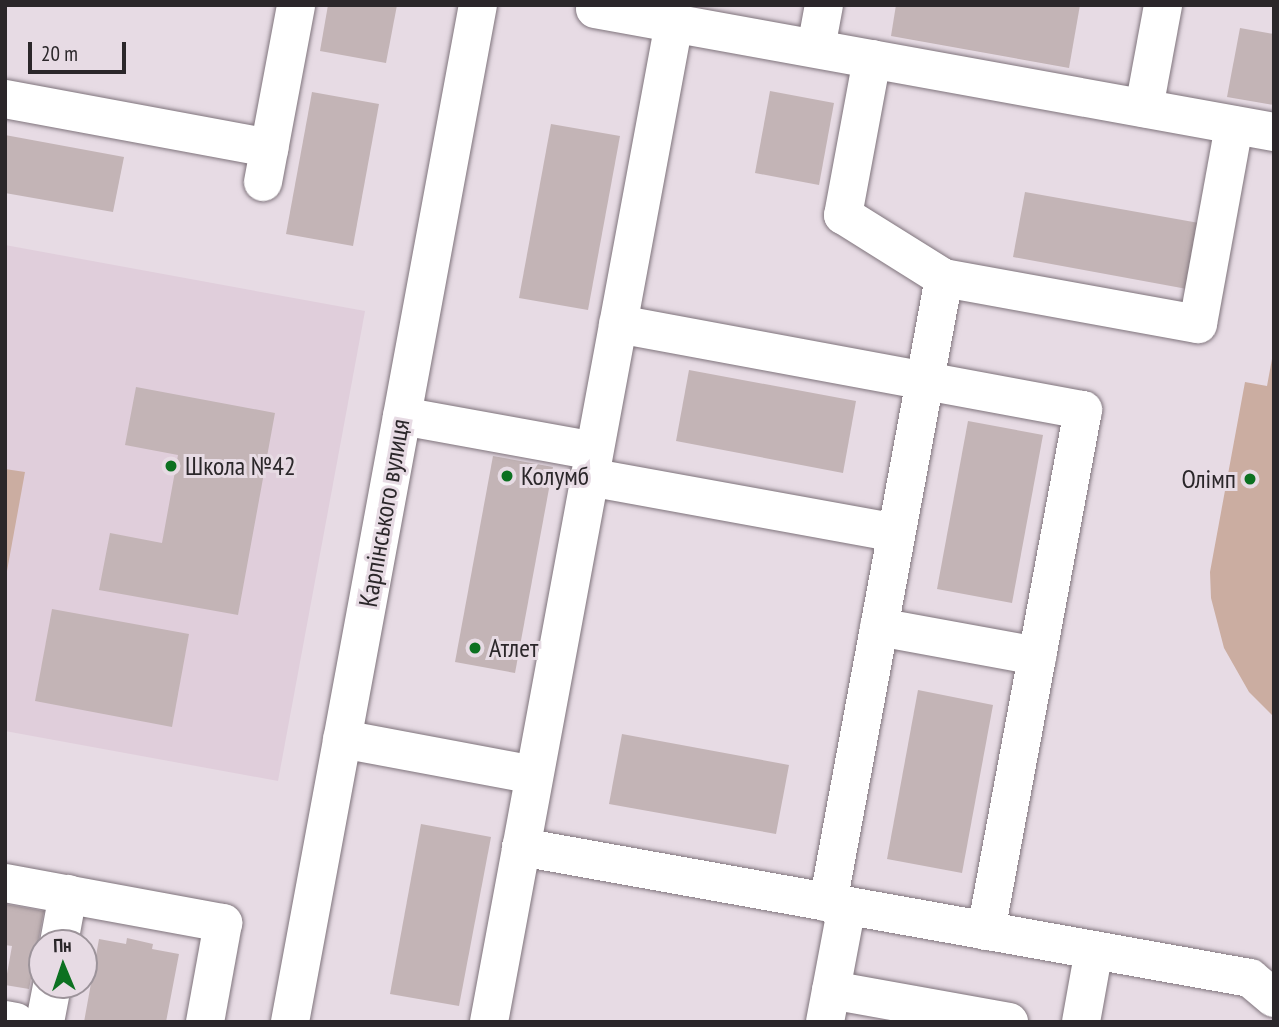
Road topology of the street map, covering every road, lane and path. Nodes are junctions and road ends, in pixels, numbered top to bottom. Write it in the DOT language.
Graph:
graph roads {
  1 [pos="296,5"];
  2 [pos="478,5"];
  3 [pos="824,5"];
  4 [pos="1163,5"];
  5 [pos="595,9"];
  6 [pos="674,23"];
  7 [pos="816,48"];
  8 [pos="872,59"];
  9 [pos="5,99"];
  10 [pos="1144,108"];
  11 [pos="1234,125"];
  12 [pos="1274,132"];
  13 [pos="944,278"];
  14 [pos="618,324"];
  15 [pos="925,380"];
  16 [pos="402,416"];
  17 [pos="592,464"];
  18 [pos="896,533"];
  19 [pos="879,627"];
  20 [pos="1037,656"];
  21 [pos="342,739"];
  22 [pos="534,775"];
  23 [pos="521,848"];
  24 [pos="5,883"];
  25 [pos="68,894"];
  26 [pos="837,904"];
  27 [pos="62,929"];
  28 [pos="986,931"];
  29 [pos="1094,950"];
  30 [pos="1274,998"];
  31 [pos="49,999"];
  32 [pos="828,1006"];
  33 [pos="5,1020"];
  34 [pos="16,1022"];
  35 [pos="45,1022"];
  36 [pos="205,1022"];
  37 [pos="290,1022"];
  38 [pos="489,1022"];
  39 [pos="1009,1022"];
  40 [pos="1081,1022"];
  1 -- 9 [label="street"];
  2 -- 16 [label="street, Карпінського вулиця"];
  3 -- 7 [label="street"];
  4 -- 10 [label="street"];
  5 -- 6 [label="street"];
  6 -- 7 [label="street"];
  6 -- 14 [label="street"];
  7 -- 8 [label="street"];
  8 -- 10 [label="street"];
  8 -- 13 [label="street"];
  10 -- 11 [label="street"];
  11 -- 12 [label="street"];
  11 -- 13 [label="street"];
  13 -- 15 [label="street"];
  14 -- 15 [label="street"];
  14 -- 17 [label="street"];
  15 -- 18 [label="street"];
  15 -- 20 [label="street"];
  16 -- 17 [label="street"];
  16 -- 21 [label="street, Карпінського вулиця"];
  17 -- 18 [label="street"];
  17 -- 22 [label="street"];
  18 -- 19 [label="street"];
  19 -- 20 [label="street"];
  19 -- 26 [label="street"];
  20 -- 28 [label="street"];
  21 -- 22 [label="street"];
  21 -- 37 [label="street, Карпінського вулиця"];
  22 -- 23 [label="street"];
  23 -- 26 [label="street"];
  23 -- 38 [label="street"];
  24 -- 25 [label="street"];
  25 -- 27 [label="street"];
  25 -- 36 [label="street"];
  26 -- 28 [label="street"];
  26 -- 32 [label="street"];
  28 -- 29 [label="street"];
  29 -- 30 [label="street"];
  29 -- 40 [label="street"];
  31 -- 35 [label="street"];
  32 -- 39 [label="street"];
  33 -- 34 [label="street"];
}
